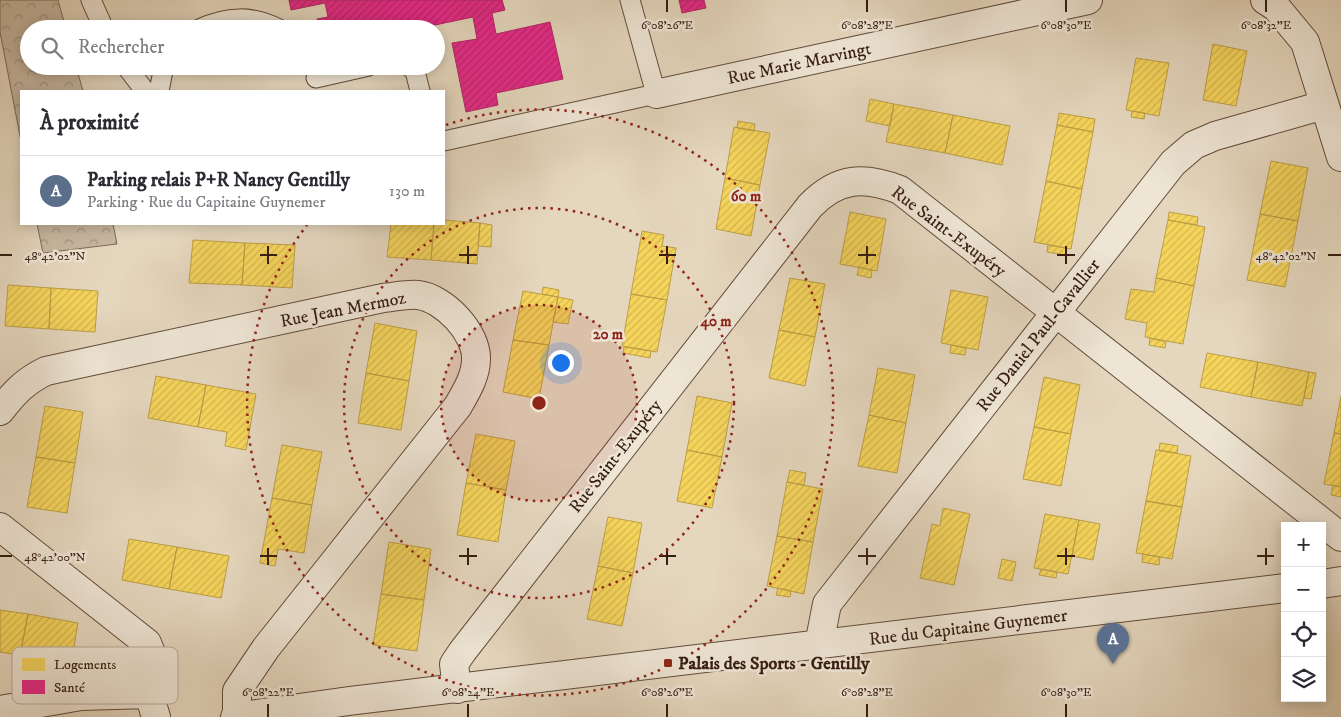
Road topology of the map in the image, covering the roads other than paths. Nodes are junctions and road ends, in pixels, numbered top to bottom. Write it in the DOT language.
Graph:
graph roads {
  1 [pos="90,0"];
  2 [pos="630,0"];
  3 [pos="1088,0"];
  4 [pos="1264,0"];
  5 [pos="100,20"];
  6 [pos="223,20"];
  7 [pos="255,20"];
  8 [pos="133,75"];
  9 [pos="163,75"];
  10 [pos="329,75"];
  11 [pos="416,75"];
  12 [pos="316,78"];
  13 [pos="144,90"];
  14 [pos="160,90"];
  15 [pos="420,90"];
  16 [pos="656,94"];
  17 [pos="1324,105"];
  18 [pos="445,141"];
  19 [pos="1341,157"];
  20 [pos="1056,311"];
  21 [pos="0,411"];
  22 [pos="0,526"];
  23 [pos="1341,537"];
  24 [pos="1341,582"];
  25 [pos="1326,584"];
  26 [pos="1281,588"];
  27 [pos="819,645"];
  28 [pos="149,647"];
  29 [pos="457,689"];
  30 [pos="35,704"];
  31 [pos="138,704"];
  32 [pos="152,706"];
  33 [pos="0,710"];
  34 [pos="236,717"];
  1 -- 5 [label="lane"];
  2 -- 16 [label="lane"];
  3 -- 16 [label="street, Rue Marie Marvingt"];
  4 -- 17 [label="street"];
  6 -- 7 [label="lane"];
  8 -- 13 [label="lane"];
  9 -- 14 [label="lane"];
  10 -- 12 [label="lane"];
  11 -- 15 [label="lane"];
  16 -- 18 [label="lane"];
  17 -- 19 [label="street"];
  17 -- 20 [label="street, Rue Daniel Paul-Cavallier"];
  20 -- 23 [label="street, Rue Saint-Exupéry"];
  20 -- 27 [label="street, Rue Daniel Paul-Cavallier"];
  20 -- 29 [label="street, Rue Saint-Exupéry"];
  21 -- 34 [label="street, Rue Jean Mermoz"];
  22 -- 28 [label="street"];
  24 -- 25 [label="street"];
  26 -- 27 [label="street, Rue du Capitaine Guynemer"];
  27 -- 29 [label="street, Rue du Capitaine Guynemer"];
  29 -- 34 [label="street, Rue du Capitaine Guynemer"];
  30 -- 33 [label="street"];
  31 -- 32 [label="street"];
}
